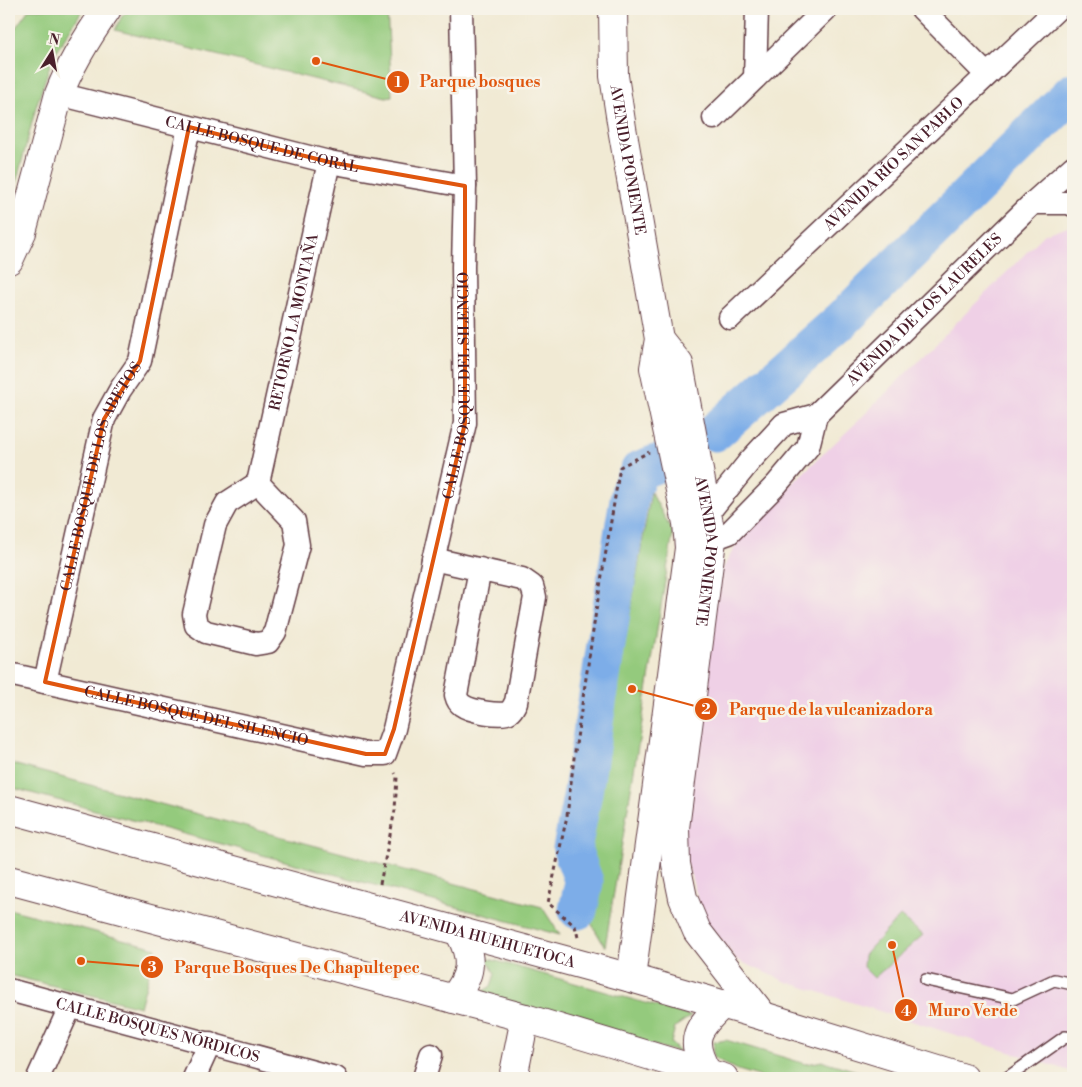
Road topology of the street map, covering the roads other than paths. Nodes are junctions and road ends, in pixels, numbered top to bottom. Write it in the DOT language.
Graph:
graph roads {
  1 [pos="107,9"];
  2 [pos="461,9"];
  3 [pos="613,9"];
  4 [pos="757,9"];
  5 [pos="826,9"];
  6 [pos="922,9"];
  7 [pos="1057,9"];
  8 [pos="986,74"];
  9 [pos="755,78"];
  10 [pos="59,94"];
  11 [pos="714,118"];
  12 [pos="189,127"];
  13 [pos="329,162"];
  14 [pos="1073,167"];
  15 [pos="465,186"];
  16 [pos="1033,203"];
  17 [pos="1073,205"];
  18 [pos="10,257"];
  19 [pos="730,318"];
  20 [pos="659,339"];
  21 [pos="816,415"];
  22 [pos="258,483"];
  23 [pos="699,531"];
  24 [pos="432,559"];
  25 [pos="480,569"];
  26 [pos="9,674"];
  27 [pos="45,682"];
  28 [pos="9,809"];
  29 [pos="9,880"];
  30 [pos="458,932"];
  31 [pos="631,978"];
  32 [pos="926,980"];
  33 [pos="1073,984"];
  34 [pos="9,990"];
  35 [pos="453,999"];
  36 [pos="723,1004"];
  37 [pos="70,1007"];
  38 [pos="763,1016"];
  39 [pos="525,1018"];
  40 [pos="1073,1038"];
  41 [pos="210,1043"];
  42 [pos="430,1055"];
  43 [pos="715,1075"];
  44 [pos="38,1078"];
  45 [pos="194,1078"];
  46 [pos="336,1078"];
  47 [pos="424,1078"];
  48 [pos="513,1078"];
  49 [pos="964,1078"];
  50 [pos="1008,1078"];
  1 -- 10 [label="main road"];
  2 -- 15 [label="street, CALLE BOSQUE DEL SILENCIO"];
  3 -- 20 [label="main road, AVENIDA PONIENTE"];
  4 -- 9 [label="street"];
  5 -- 9 [label="street"];
  6 -- 8 [label="street"];
  7 -- 8 [label="street, AVENIDA RÍO SAN PABLO"];
  8 -- 19 [label="street, AVENIDA RÍO SAN PABLO"];
  9 -- 11 [label="street"];
  10 -- 12 [label="street, CALLE BOSQUE DE CORAL"];
  10 -- 18 [label="main road"];
  12 -- 13 [label="street, CALLE BOSQUE DE CORAL"];
  12 -- 27 [label="street, CALLE BOSQUE DE LOS ABETOS"];
  13 -- 15 [label="street, CALLE BOSQUE DE CORAL"];
  13 -- 22 [label="street, RETORNO LA MONTAÑA"];
  14 -- 16 [label="street, AVENIDA DE LOS LAURELES"];
  15 -- 24 [label="street, CALLE BOSQUE DEL SILENCIO"];
  16 -- 17 [label="street"];
  16 -- 21 [label="street, AVENIDA DE LOS LAURELES"];
  20 -- 23 [label="main road, AVENIDA PONIENTE"];
  20 -- 23 [label="main road, AVENIDA PONIENTE"];
  21 -- 23 [label="street, AVENIDA DE LOS LAURELES"];
  21 -- 23 [label="street"];
  22 -- 22 [label="street"];
  23 -- 31 [label="main road, AVENIDA PONIENTE"];
  23 -- 38 [label="main road, AVENIDA PONIENTE"];
  24 -- 25 [label="street"];
  24 -- 27 [label="street, CALLE BOSQUE DEL SILENCIO"];
  25 -- 25 [label="street"];
  26 -- 27 [label="street, CALLE BOSQUE DEL SILENCIO"];
  28 -- 30 [label="main road, AVENIDA HUEHUETOCA"];
  29 -- 35 [label="main road"];
  30 -- 31 [label="main road, AVENIDA HUEHUETOCA"];
  30 -- 35 [label="main road"];
  31 -- 36 [label="main road, AVENIDA HUEHUETOCA"];
  32 -- 33 [label="lane"];
  34 -- 37 [label="street, CALLE BOSQUES NÓRDICOS"];
  35 -- 39 [label="main road"];
  36 -- 38 [label="main road, AVENIDA HUEHUETOCA"];
  36 -- 43 [label="main road"];
  37 -- 41 [label="street, CALLE BOSQUES NÓRDICOS"];
  37 -- 44 [label="street"];
  38 -- 49 [label="main road, AVENIDA HUEHUETOCA"];
  39 -- 43 [label="main road"];
  39 -- 48 [label="main road"];
  40 -- 50 [label="lane"];
  41 -- 45 [label="street"];
  41 -- 46 [label="street, CALLE BOSQUES NÓRDICOS"];
  42 -- 47 [label="street"];
}
